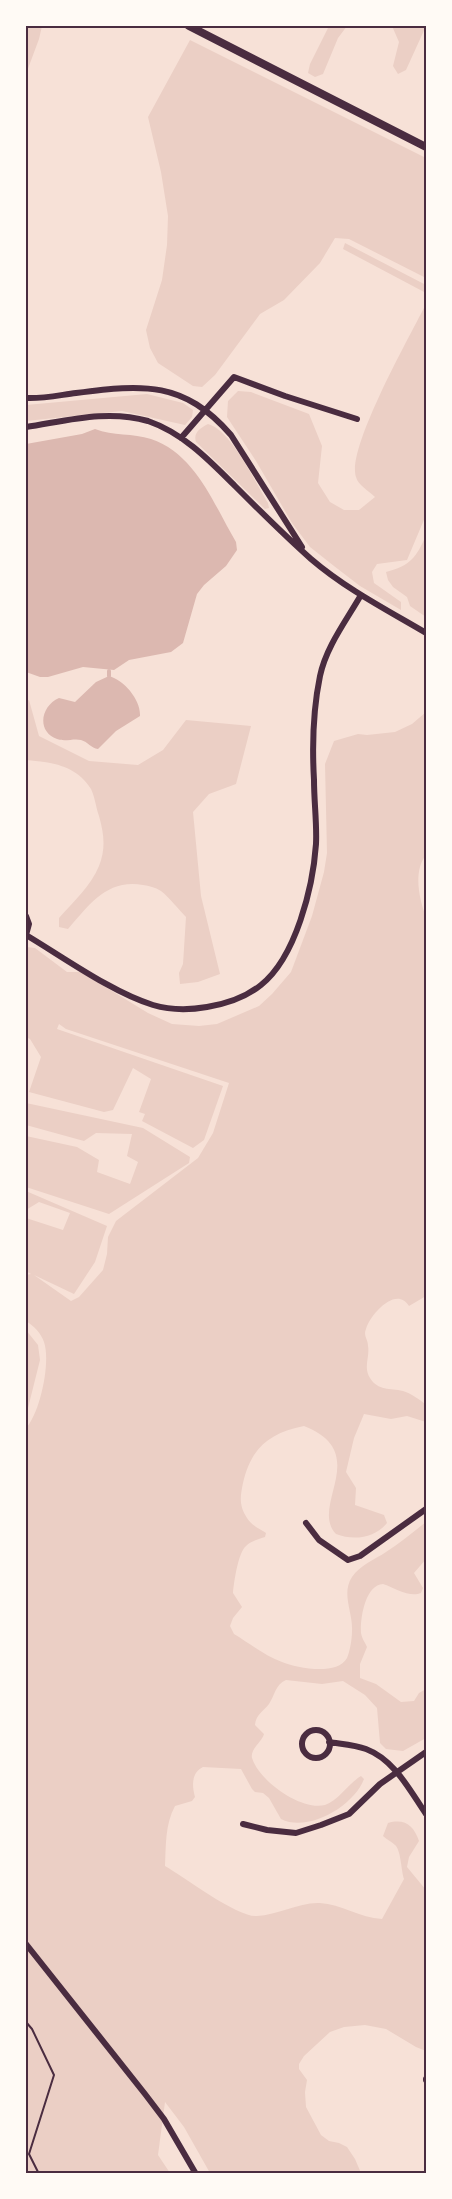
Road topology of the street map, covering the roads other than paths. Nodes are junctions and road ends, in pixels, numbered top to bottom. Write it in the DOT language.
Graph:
graph roads {
  1 [pos="189,26"];
  2 [pos="426,147"];
  3 [pos="26,398"];
  4 [pos="206,410"];
  5 [pos="357,419"];
  6 [pos="26,427"];
  7 [pos="181,438"];
  8 [pos="314,561"];
  9 [pos="361,595"];
  10 [pos="426,633"];
  11 [pos="26,916"];
  12 [pos="26,935"];
  13 [pos="426,1509"];
  14 [pos="306,1523"];
  15 [pos="329,1742"];
  16 [pos="426,1752"];
  17 [pos="398,1773"];
  18 [pos="426,1814"];
  19 [pos="243,1824"];
  20 [pos="26,1944"];
  21 [pos="196,2174"];
  1 -- 2 [label="street"];
  3 -- 4 [label="street"];
  4 -- 5 [label="street"];
  4 -- 7 [label="street"];
  4 -- 8 [label="street"];
  6 -- 7 [label="street"];
  7 -- 8 [label="street"];
  8 -- 9 [label="street"];
  9 -- 10 [label="street"];
  9 -- 12 [label="street"];
  11 -- 12 [label="street"];
  13 -- 14 [label="street"];
  15 -- 15 [label="street"];
  15 -- 17 [label="street"];
  16 -- 17 [label="street"];
  17 -- 18 [label="street"];
  17 -- 19 [label="street"];
  20 -- 21 [label="street"];
}
